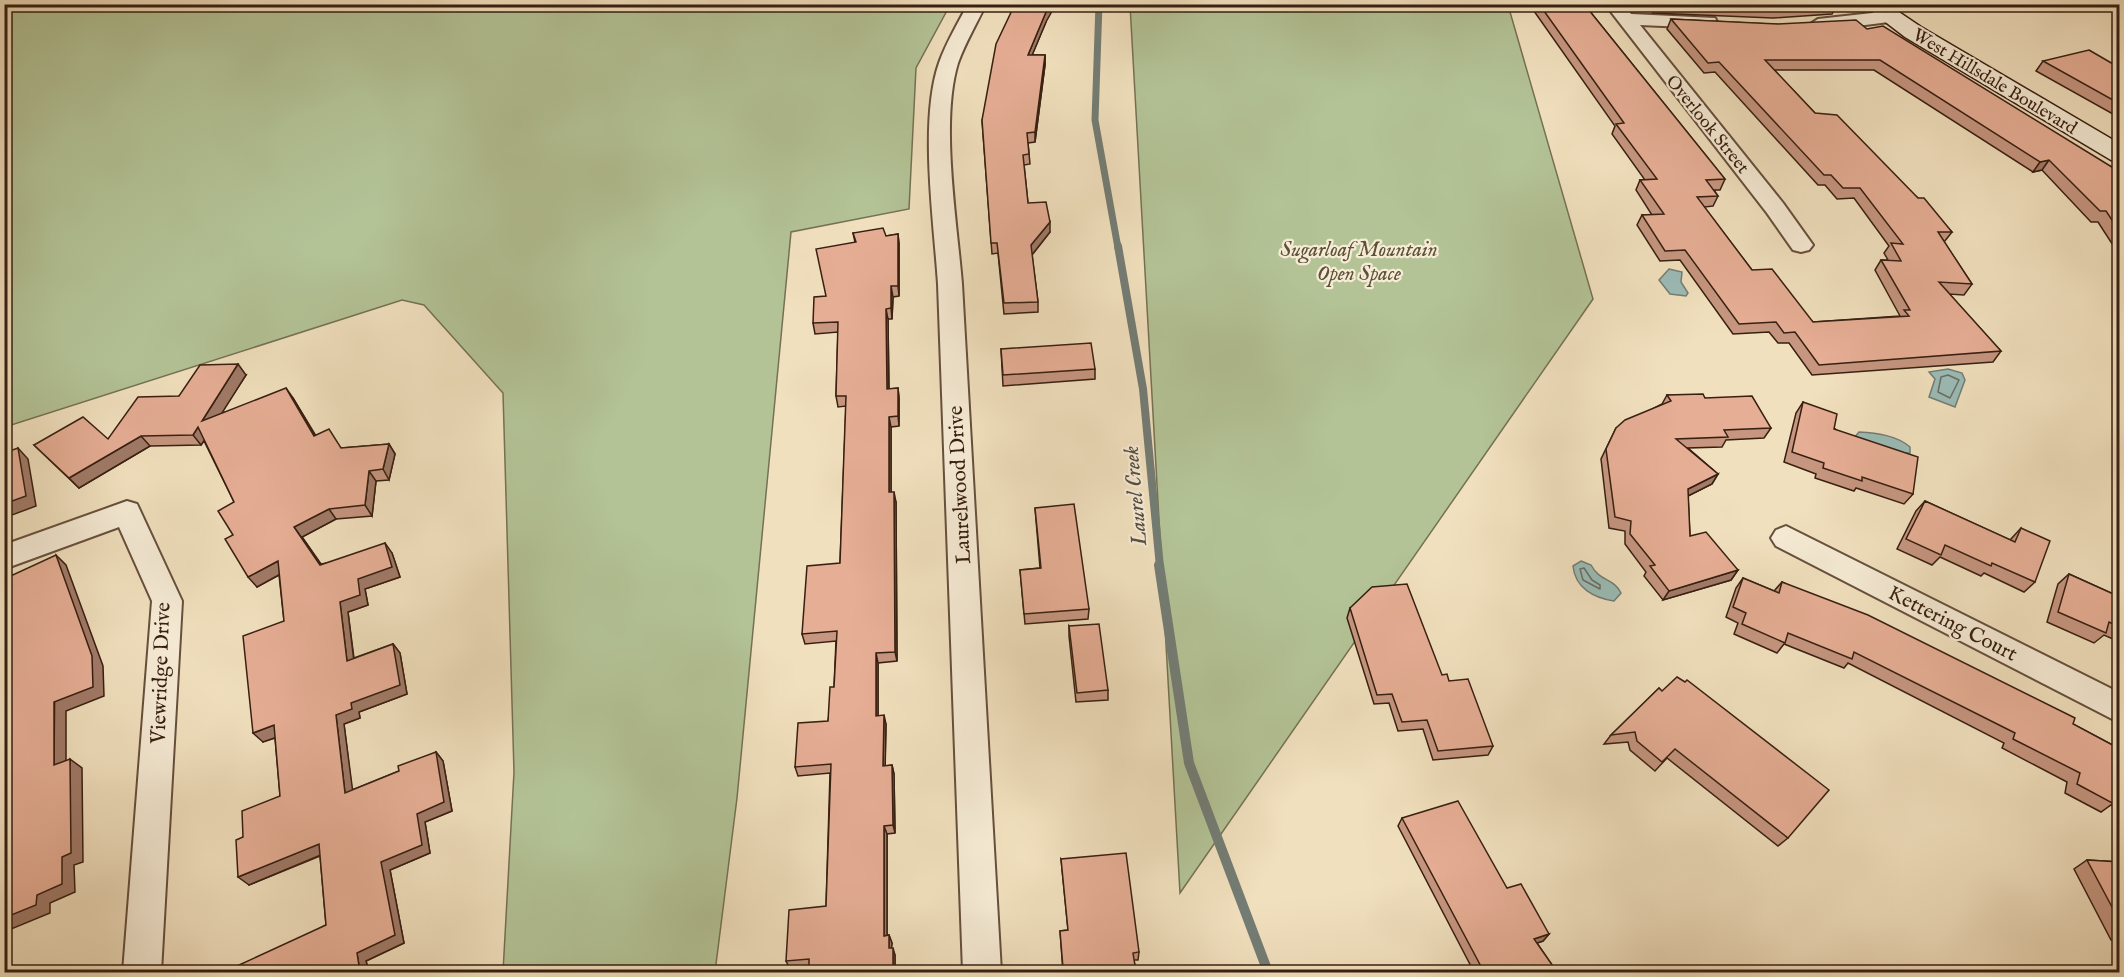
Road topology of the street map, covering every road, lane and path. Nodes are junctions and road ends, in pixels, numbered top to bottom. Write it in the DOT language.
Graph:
graph roads {
  1 [pos="977,4"];
  2 [pos="1881,11"];
  3 [pos="1619,12"];
  4 [pos="1731,24"];
  5 [pos="1798,26"];
  6 [pos="2120,155"];
  7 [pos="1801,245"];
  8 [pos="1786,538"];
  9 [pos="4,557"];
  10 [pos="2120,709"];
  11 [pos="142,972"];
  12 [pos="982,972"];
  1 -- 12 [label="street, Laurelwood Drive"];
  2 -- 5 [label="street"];
  2 -- 6 [label="main road, West Hillsdale Boulevard"];
  3 -- 4 [label="street"];
  3 -- 7 [label="street, Overlook Street"];
  8 -- 10 [label="street, Kettering Court"];
  9 -- 11 [label="street, Viewridge Drive"];
}
